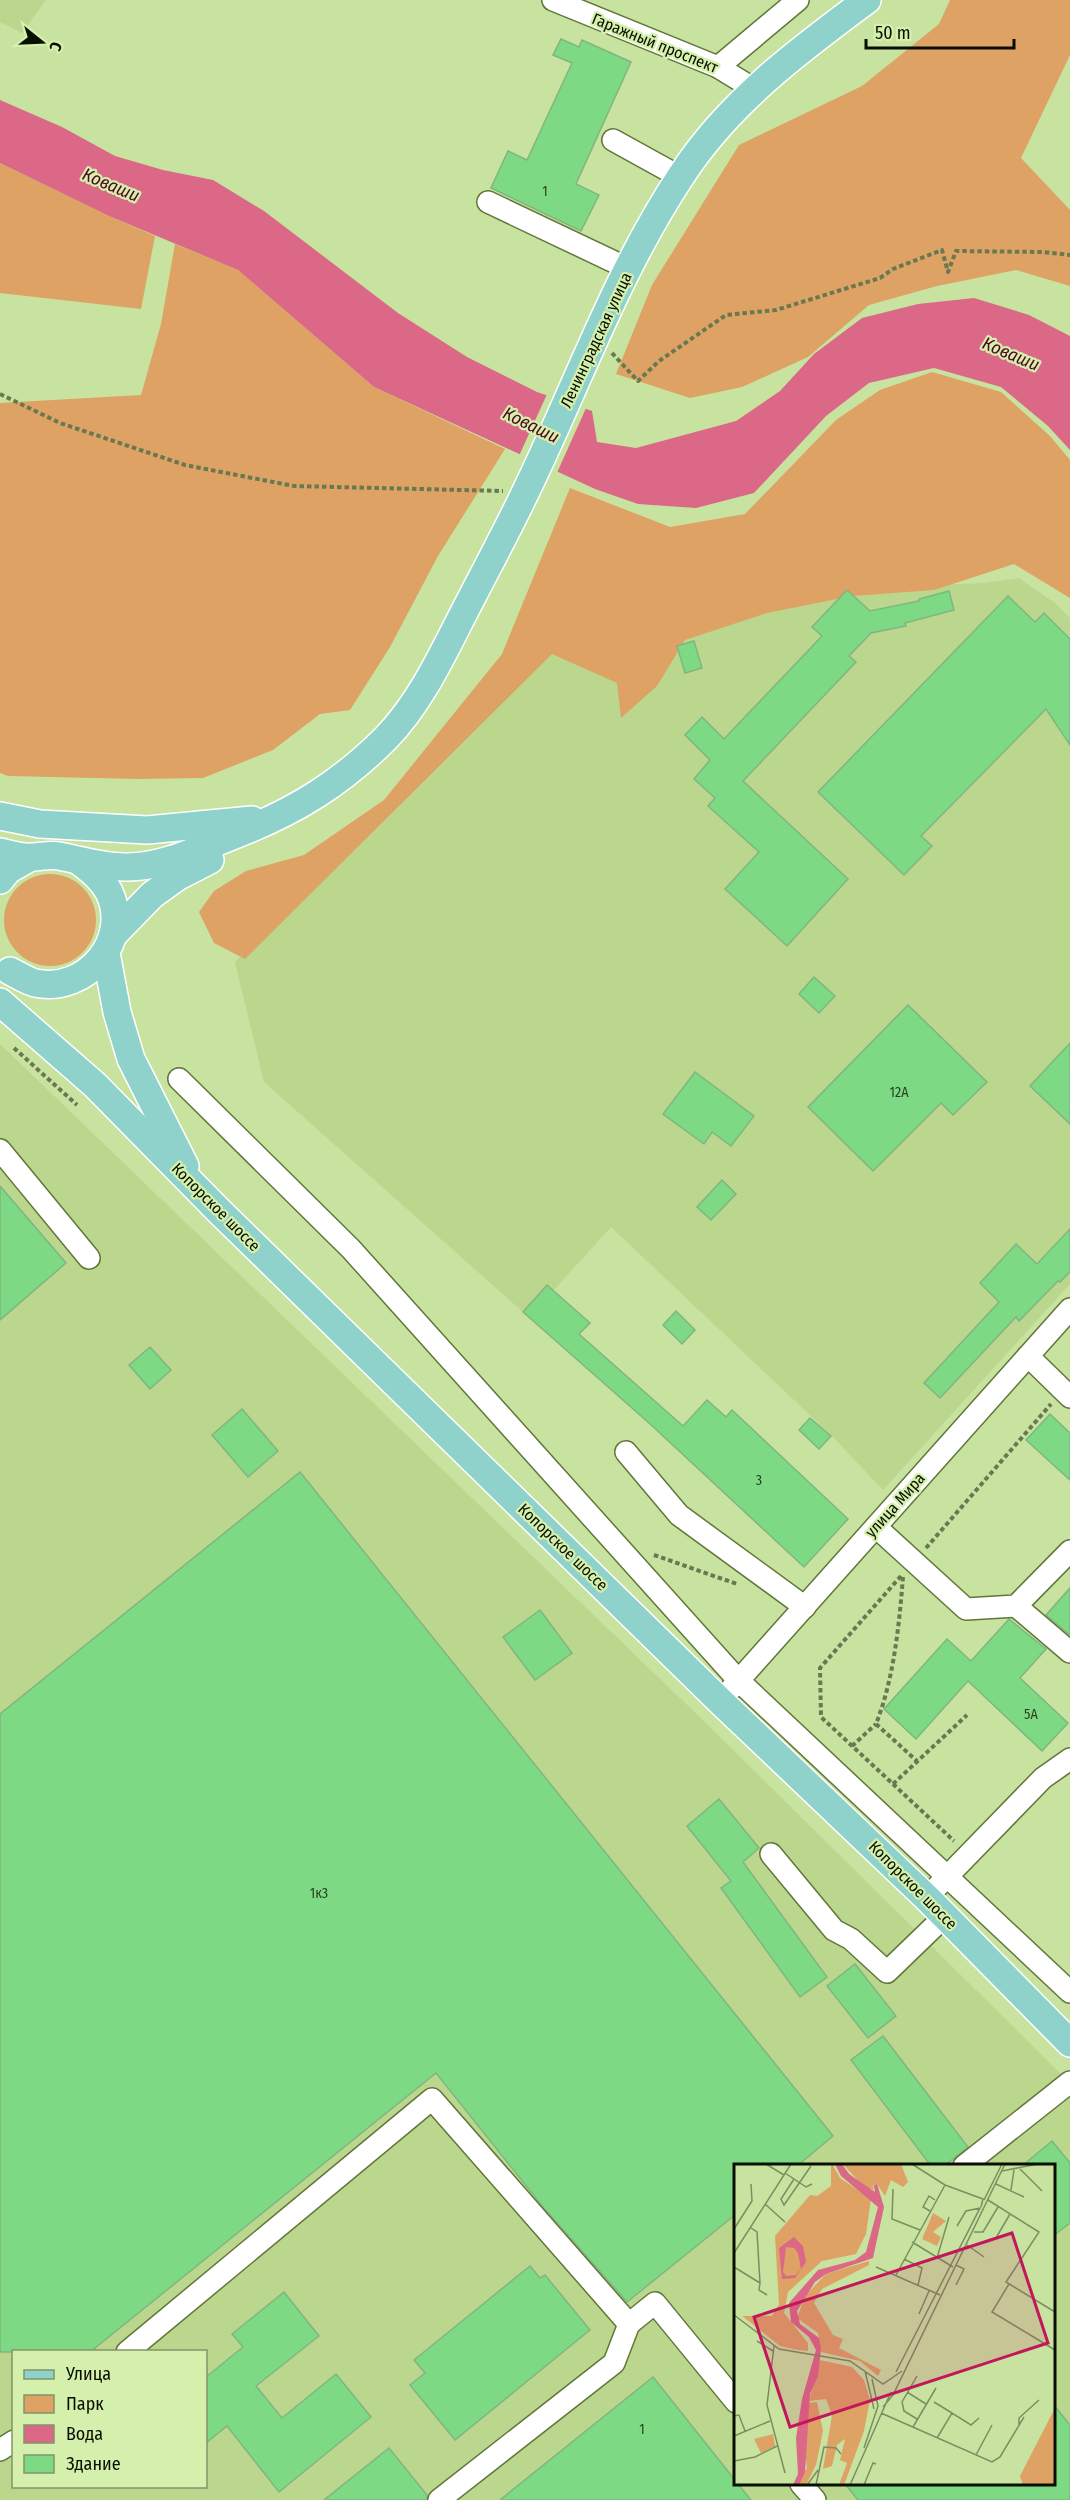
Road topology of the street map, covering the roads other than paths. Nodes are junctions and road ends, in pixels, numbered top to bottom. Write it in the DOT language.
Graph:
graph roads {
  1 [pos="552,0"];
  2 [pos="798,0"];
  3 [pos="867,0"];
  4 [pos="718,67"];
  5 [pos="754,89"];
  6 [pos="613,140"];
  7 [pos="680,177"];
  8 [pos="488,202"];
  9 [pos="629,269"];
  10 [pos="0,816"];
  11 [pos="277,819"];
  12 [pos="0,852"];
  13 [pos="29,858"];
  14 [pos="80,862"];
  15 [pos="0,880"];
  16 [pos="110,944"];
  17 [pos="5,966"];
  18 [pos="0,1002"];
  19 [pos="58,1051"];
  20 [pos="179,1079"];
  21 [pos="0,1150"];
  22 [pos="197,1188"];
  23 [pos="89,1258"];
  24 [pos="1070,1309"];
  25 [pos="1028,1356"];
  26 [pos="1070,1397"];
  27 [pos="626,1452"];
  28 [pos="876,1527"];
  29 [pos="1070,1551"];
  30 [pos="1016,1606"];
  31 [pos="805,1607"];
  32 [pos="1070,1652"];
  33 [pos="739,1681"];
  34 [pos="720,1701"];
  35 [pos="1067,1765"];
  36 [pos="771,1854"];
  37 [pos="946,1878"];
  38 [pos="936,1908"];
  39 [pos="1070,1992"];
  40 [pos="1070,2043"];
  41 [pos="1070,2082"];
  42 [pos="967,2164"];
  43 [pos="629,2324"];
  44 [pos="129,2350"];
  45 [pos="734,2401"];
  46 [pos="802,2485"];
  47 [pos="440,2500"];
  48 [pos="815,2500"];
  1 -- 4 [label="street, Гаражный проспект"];
  2 -- 4 [label="street"];
  3 -- 5 [label="main road, Ленинградская улица"];
  4 -- 5 [label="street, Гаражный проспект"];
  5 -- 7 [label="main road, Ленинградская улица"];
  6 -- 7 [label="street"];
  7 -- 9 [label="main road, Ленинградская улица"];
  8 -- 9 [label="street"];
  9 -- 11 [label="main road, Ленинградская улица"];
  10 -- 11 [label="main road"];
  11 -- 14 [label="main road"];
  11 -- 16 [label="main road"];
  12 -- 13 [label="main road"];
  13 -- 14 [label="main road"];
  13 -- 15 [label="main road"];
  14 -- 16 [label="main road"];
  16 -- 17 [label="main road"];
  16 -- 22 [label="main road"];
  17 -- 19 [label="main road"];
  18 -- 19 [label="main road"];
  19 -- 22 [label="main road, Копорское шоссе"];
  20 -- 33 [label="street"];
  21 -- 23 [label="street"];
  22 -- 34 [label="main road, Копорское шоссе"];
  24 -- 25 [label="street, улица Мира"];
  25 -- 26 [label="street"];
  25 -- 28 [label="street, улица Мира"];
  27 -- 31 [label="street"];
  28 -- 30 [label="street"];
  28 -- 31 [label="street, улица Мира"];
  29 -- 30 [label="street"];
  30 -- 32 [label="street"];
  31 -- 33 [label="street, улица Мира"];
  33 -- 34 [label="street, улица Мира"];
  33 -- 37 [label="street"];
  34 -- 38 [label="main road, Копорское шоссе"];
  35 -- 37 [label="street"];
  36 -- 38 [label="street"];
  37 -- 38 [label="street"];
  37 -- 39 [label="street"];
  38 -- 40 [label="main road, Копорское шоссе"];
  41 -- 42 [label="street"];
  43 -- 44 [label="street"];
  43 -- 45 [label="street"];
  43 -- 47 [label="street"];
  46 -- 48 [label="street"];
}
